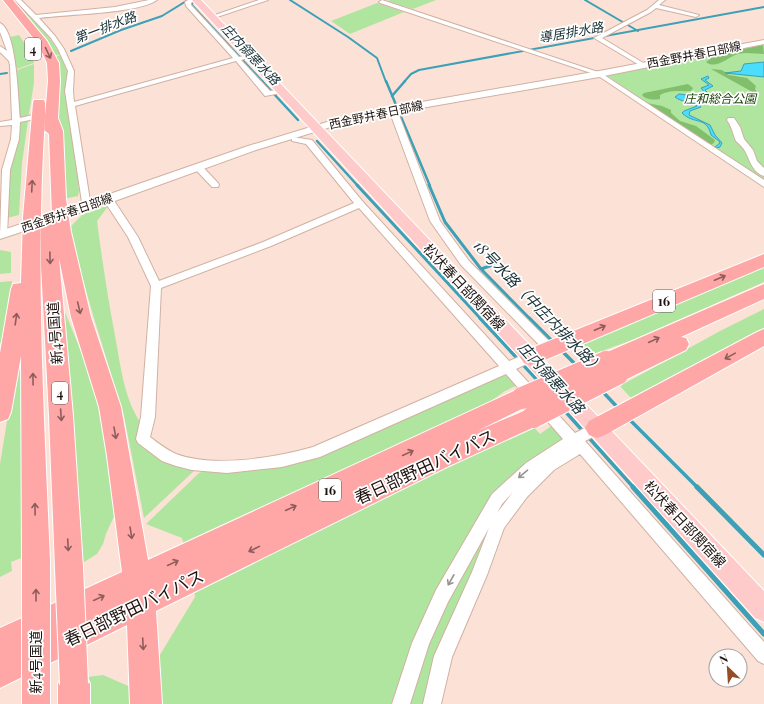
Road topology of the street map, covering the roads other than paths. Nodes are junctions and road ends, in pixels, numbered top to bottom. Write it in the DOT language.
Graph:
graph roads {
  1 [pos="8,0"];
  2 [pos="18,0"];
  3 [pos="154,0"];
  4 [pos="192,0"];
  5 [pos="196,0"];
  6 [pos="265,0"];
  7 [pos="662,0"];
  8 [pos="382,2"];
  9 [pos="655,6"];
  10 [pos="696,15"];
  11 [pos="35,16"];
  12 [pos="212,17"];
  13 [pos="3,20"];
  14 [pos="764,42"];
  15 [pos="32,46"];
  16 [pos="0,48"];
  17 [pos="3,56"];
  18 [pos="242,57"];
  19 [pos="12,61"];
  20 [pos="643,65"];
  21 [pos="599,74"];
  22 [pos="40,94"];
  23 [pos="72,105"];
  24 [pos="393,110"];
  25 [pos="44,116"];
  26 [pos="731,120"];
  27 [pos="16,121"];
  28 [pos="0,124"];
  29 [pos="315,128"];
  30 [pos="295,139"];
  31 [pos="198,167"];
  32 [pos="764,173"];
  33 [pos="764,184"];
  34 [pos="215,185"];
  35 [pos="108,199"];
  36 [pos="360,204"];
  37 [pos="86,206"];
  38 [pos="47,220"];
  39 [pos="1,235"];
  40 [pos="764,260"];
  41 [pos="156,286"];
  42 [pos="764,291"];
  43 [pos="764,302"];
  44 [pos="764,337"];
  45 [pos="6,346"];
  46 [pos="536,356"];
  47 [pos="611,368"];
  48 [pos="0,412"];
  49 [pos="585,436"];
  50 [pos="139,592"];
  51 [pos="764,610"];
  52 [pos="0,644"];
  53 [pos="764,655"];
  54 [pos="0,672"];
  55 [pos="74,694"];
  56 [pos="36,704"];
  57 [pos="146,704"];
  58 [pos="401,704"];
  59 [pos="432,704"];
  1 -- 25 [label="highway, 新4号国道 / 4, one-way"];
  2 -- 11 [label="street"];
  3 -- 11 [label="street"];
  4 -- 18 [label="street"];
  5 -- 12 [label="main road, 松伏春日部関宿線"];
  6 -- 12 [label="street"];
  7 -- 9 [label="street"];
  8 -- 21 [label="street"];
  9 -- 10 [label="street"];
  9 -- 20 [label="street"];
  11 -- 23 [label="street"];
  12 -- 18 [label="main road, 松伏春日部関宿線"];
  13 -- 15 [label="highway, 4"];
  13 -- 19 [label="street"];
  14 -- 20 [label="main road, 西金野井春日部線"];
  16 -- 17 [label="street"];
  17 -- 19 [label="street"];
  18 -- 23 [label="street"];
  18 -- 29 [label="main road, 松伏春日部関宿線"];
  19 -- 27 [label="street"];
  20 -- 21 [label="main road, 西金野井春日部線"];
  21 -- 24 [label="main road, 西金野井春日部線"];
  21 -- 33 [label="street"];
  22 -- 25 [label="highway, 新4号国道 / 4"];
  23 -- 37 [label="street"];
  24 -- 29 [label="main road, 西金野井春日部線"];
  24 -- 46 [label="street"];
  25 -- 27 [label="street"];
  38 -- 25 [label="highway, 新4号国道 / 4, one-way"];
  25 -- 38 [label="highway"];
  26 -- 32 [label="street"];
  27 -- 28 [label="street"];
  27 -- 39 [label="street"];
  29 -- 31 [label="main road, 西金野井春日部線"];
  29 -- 46 [label="main road, 松伏春日部関宿線"];
  30 -- 36 [label="street"];
  31 -- 34 [label="street"];
  31 -- 35 [label="main road, 西金野井春日部線"];
  35 -- 37 [label="main road, 西金野井春日部線"];
  35 -- 41 [label="street"];
  36 -- 41 [label="street"];
  36 -- 46 [label="street"];
  37 -- 38 [label="main road, 西金野井春日部線"];
  38 -- 39 [label="main road, 西金野井春日部線"];
  45 -- 38 [label="highway, 4, one-way"];
  38 -- 50 [label="highway, one-way"];
  38 -- 55 [label="highway, 新4号国道 / 4, one-way, bridge"];
  56 -- 38 [label="highway, 新4号国道 / 4, one-way, bridge"];
  46 -- 40 [label="highway, 16, one-way"];
  41 -- 46 [label="street"];
  47 -- 42 [label="highway, 春日部野田バイパス / 16, one-way"];
  43 -- 47 [label="highway, 春日部野田バイパス / 16"];
  44 -- 49 [label="highway, one-way"];
  45 -- 48 [label="highway, 4"];
  46 -- 49 [label="main road, 松伏春日部関宿線"];
  46 -- 49 [label="street"];
  47 -- 50 [label="highway, 春日部野田バイパス / 16, bridge"];
  49 -- 51 [label="main road, 松伏春日部関宿線"];
  49 -- 53 [label="street"];
  49 -- 58 [label="street, one-way"];
  49 -- 59 [label="street"];
  52 -- 50 [label="highway, 春日部野田バイパス / 16, one-way"];
  50 -- 54 [label="highway, 春日部野田バイパス / 16"];
  50 -- 57 [label="highway, one-way"];
}
